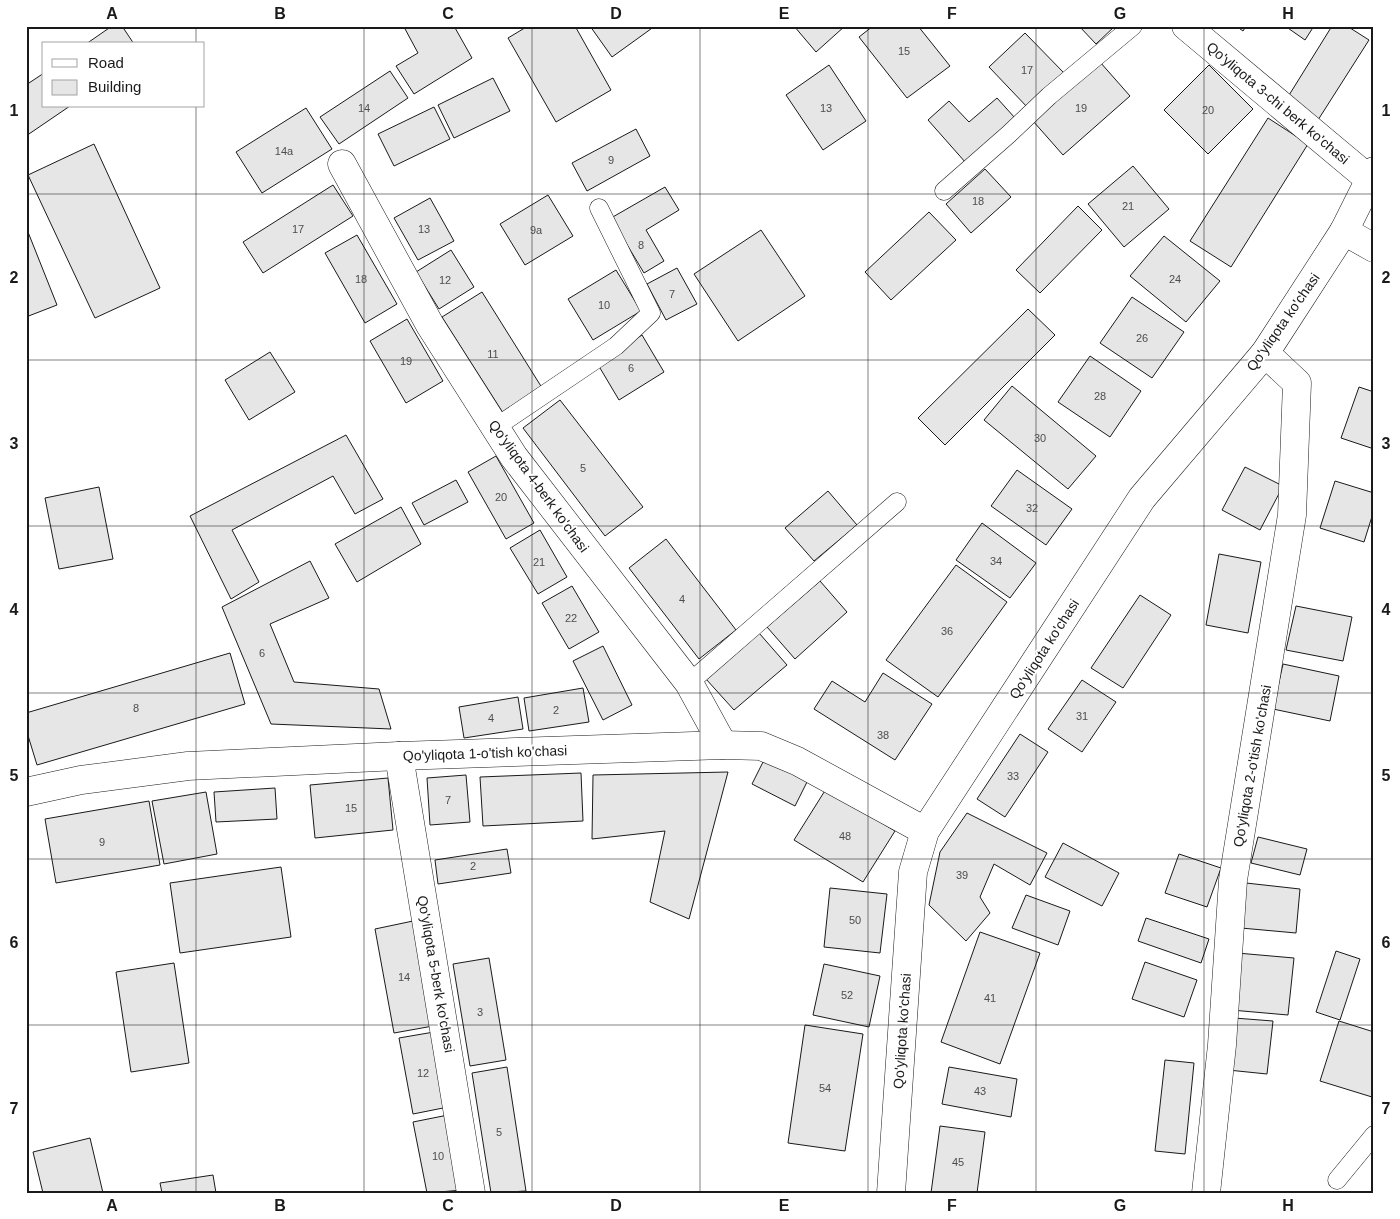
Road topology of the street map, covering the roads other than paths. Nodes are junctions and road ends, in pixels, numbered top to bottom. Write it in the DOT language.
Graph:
graph roads {
  1 [pos="1133,26"];
  2 [pos="1186,26"];
  3 [pos="342,164"];
  4 [pos="1371,175"];
  5 [pos="944,191"];
  6 [pos="599,208"];
  7 [pos="1344,231"];
  8 [pos="1374,248"];
  9 [pos="1265,354"];
  10 [pos="496,427"];
  11 [pos="897,502"];
  12 [pos="689,683"];
  13 [pos="723,745"];
  14 [pos="399,756"];
  15 [pos="26,792"];
  16 [pos="925,831"];
  17 [pos="1374,1135"];
  18 [pos="1336,1180"];
  19 [pos="471,1193"];
  20 [pos="891,1193"];
  21 [pos="1206,1193"];
  1 -- 5 [label="lane"];
  2 -- 4 [label="street, Qo'yliqota 3-chi berk ko'chasi"];
  3 -- 10 [label="street, Qo'yliqota 4-berk ko'chasi"];
  4 -- 7 [label="street, Qo'yliqota ko'chasi"];
  6 -- 10 [label="lane"];
  7 -- 8 [label="street"];
  7 -- 9 [label="street, Qo'yliqota ko'chasi"];
  9 -- 16 [label="street, Qo'yliqota ko'chasi"];
  9 -- 21 [label="street, Qo'yliqota 2-o'tish ko'chasi"];
  10 -- 12 [label="street, Qo'yliqota 4-berk ko'chasi"];
  11 -- 12 [label="lane"];
  12 -- 13 [label="street, Qo'yliqota 4-berk ko'chasi"];
  13 -- 14 [label="street, Qo'yliqota 1-o'tish ko'chasi"];
  13 -- 16 [label="street, Qo'yliqota 1-o'tish ko'chasi"];
  14 -- 15 [label="street, Qo'yliqota 1-o'tish ko'chasi"];
  14 -- 19 [label="street, Qo'yliqota 5-berk ko'chasi"];
  16 -- 20 [label="street, Qo'yliqota ko'chasi"];
  17 -- 18 [label="lane"];
}
